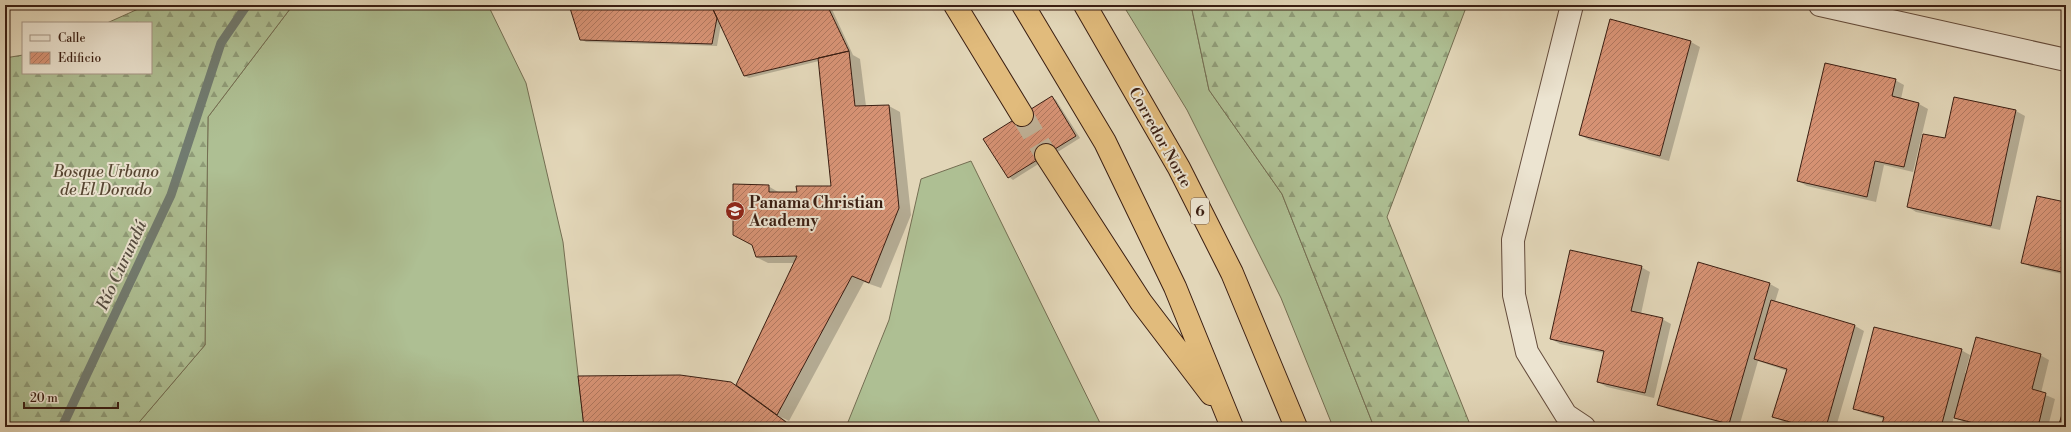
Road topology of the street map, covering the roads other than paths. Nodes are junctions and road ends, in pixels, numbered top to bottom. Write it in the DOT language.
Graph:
graph roads {
  1 [pos="955,5"];
  2 [pos="1023,5"];
  3 [pos="1085,5"];
  4 [pos="1572,5"];
  5 [pos="1820,5"];
  6 [pos="2066,60"];
  7 [pos="1022,115"];
  8 [pos="1046,155"];
  9 [pos="1231,422"];
  10 [pos="1296,427"];
  11 [pos="1584,427"];
  1 -- 7 [label="highway"];
  2 -- 9 [label="highway"];
  3 -- 10 [label="highway, Corredor Norte / 6"];
  4 -- 11 [label="street"];
  5 -- 6 [label="street"];
  8 -- 9 [label="highway"];
}
